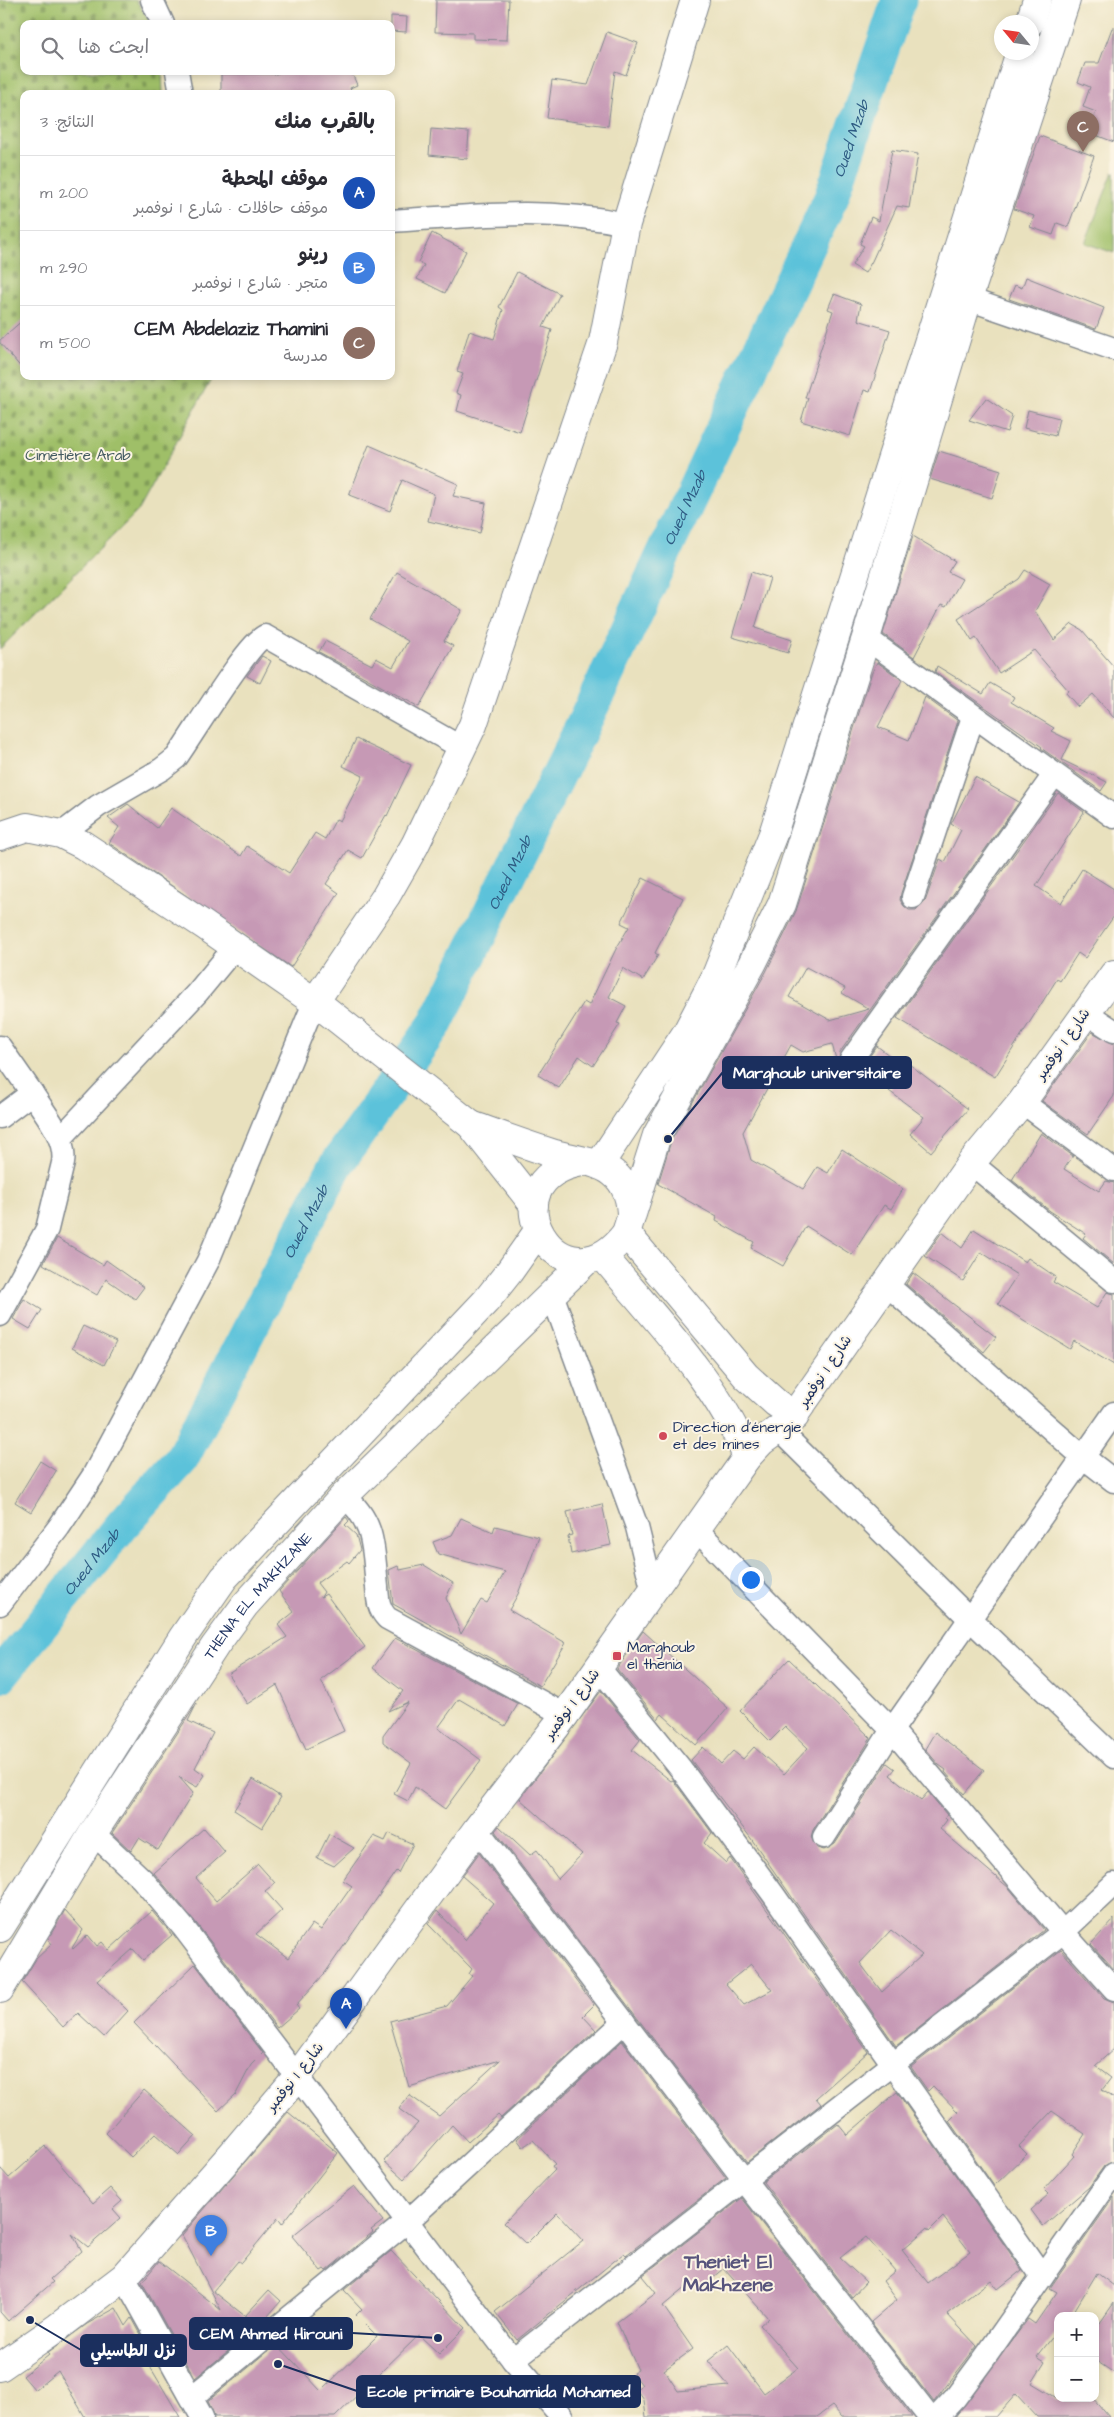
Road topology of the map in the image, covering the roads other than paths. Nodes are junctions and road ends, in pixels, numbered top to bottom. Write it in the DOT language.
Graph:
graph roads {
  1 [pos="152,0"];
  2 [pos="695,0"];
  3 [pos="1037,0"];
  4 [pos="1066,0"];
  5 [pos="1032,15"];
  6 [pos="161,20"];
  7 [pos="1017,60"];
  8 [pos="178,75"];
  9 [pos="180,90"];
  10 [pos="395,221"];
  11 [pos="626,224"];
  12 [pos="968,299"];
  13 [pos="1114,349"];
  14 [pos="866,638"];
  15 [pos="973,717"];
  16 [pos="462,748"];
  17 [pos="1054,775"];
  18 [pos="1114,817"];
  19 [pos="61,834"];
  20 [pos="0,836"];
  21 [pos="913,897"];
  22 [pos="236,947"];
  23 [pos="1114,974"];
  24 [pos="320,1007"];
  25 [pos="1085,1012"];
  26 [pos="1114,1031"];
  27 [pos="0,1047"];
  28 [pos="851,1060"];
  29 [pos="32,1093"];
  30 [pos="1022,1102"];
  31 [pos="0,1117"];
  32 [pos="465,1120"];
  33 [pos="60,1139"];
  34 [pos="591,1163"];
  35 [pos="971,1163"];
  36 [pos="1114,1170"];
  37 [pos="536,1218"];
  38 [pos="629,1225"];
  39 [pos="595,1258"];
  40 [pos="1114,1281"];
  41 [pos="885,1284"];
  42 [pos="552,1294"];
  43 [pos="0,1315"];
  44 [pos="760,1390"];
  45 [pos="1114,1413"];
  46 [pos="729,1417"];
  47 [pos="787,1423"];
  48 [pos="746,1457"];
  49 [pos="1083,1457"];
  50 [pos="1114,1481"];
  51 [pos="344,1496"];
  52 [pos="697,1530"];
  53 [pos="653,1592"];
  54 [pos="0,1604"];
  55 [pos="970,1619"];
  56 [pos="599,1668"];
  57 [pos="565,1715"];
  58 [pos="892,1730"];
  59 [pos="1114,1758"];
  60 [pos="477,1829"];
  61 [pos="93,1833"];
  62 [pos="824,1837"];
  63 [pos="1114,1884"];
  64 [pos="0,1928"];
  65 [pos="1063,1932"];
  66 [pos="0,1989"];
  67 [pos="1114,1989"];
  68 [pos="624,2022"];
  69 [pos="892,2065"];
  70 [pos="297,2077"];
  71 [pos="1114,2174"];
  72 [pos="745,2181"];
  73 [pos="408,2220"];
  74 [pos="1042,2276"];
  75 [pos="124,2277"];
  76 [pos="514,2360"];
  77 [pos="0,2367"];
  78 [pos="197,2407"];
  79 [pos="562,2417"];
  80 [pos="929,2417"];
  81 [pos="937,2417"];
  1 -- 6 [label="street"];
  2 -- 11 [label="main road"];
  3 -- 5 [label="main road"];
  4 -- 12 [label="main road"];
  7 -- 34 [label="main road"];
  8 -- 9 [label="street"];
  10 -- 11 [label="street"];
  11 -- 16 [label="main road"];
  12 -- 13 [label="street"];
  12 -- 14 [label="main road"];
  14 -- 15 [label="street"];
  14 -- 38 [label="main road"];
  15 -- 17 [label="street"];
  15 -- 21 [label="street"];
  16 -- 19 [label="street"];
  16 -- 24 [label="main road"];
  17 -- 18 [label="street"];
  17 -- 28 [label="street"];
  19 -- 20 [label="main road"];
  19 -- 22 [label="main road"];
  22 -- 24 [label="main road"];
  22 -- 33 [label="street"];
  23 -- 25 [label="main road, شارع 1 نوفمبر"];
  24 -- 32 [label="main road"];
  24 -- 54 [label="street"];
  25 -- 26 [label="street"];
  25 -- 30 [label="main road, شارع 1 نوفمبر"];
  27 -- 29 [label="street"];
  29 -- 31 [label="street"];
  29 -- 33 [label="street"];
  30 -- 35 [label="main road, شارع 1 نوفمبر"];
  30 -- 36 [label="street"];
  32 -- 34 [label="main road"];
  32 -- 37 [label="main road"];
  33 -- 43 [label="street"];
  34 -- 37 [label="main road"];
  34 -- 38 [label="main road"];
  35 -- 40 [label="street"];
  35 -- 41 [label="main road, شارع 1 نوفمبر"];
  37 -- 39 [label="main road"];
  37 -- 64 [label="main road"];
  38 -- 39 [label="main road"];
  38 -- 44 [label="main road"];
  39 -- 42 [label="main road, THENIA EL MAKHZANE"];
  39 -- 46 [label="main road"];
  41 -- 47 [label="main road, شارع 1 نوفمبر"];
  41 -- 49 [label="street"];
  42 -- 51 [label="main road, THENIA EL MAKHZANE"];
  42 -- 53 [label="street"];
  44 -- 46 [label="main road"];
  44 -- 47 [label="main road"];
  45 -- 49 [label="street"];
  46 -- 48 [label="main road"];
  47 -- 48 [label="main road, شارع 1 نوفمبر"];
  47 -- 55 [label="street"];
  48 -- 52 [label="main road, شارع 1 نوفمبر"];
  49 -- 50 [label="street"];
  49 -- 55 [label="street"];
  51 -- 57 [label="street"];
  51 -- 61 [label="main road, THENIA EL MAKHZANE"];
  52 -- 53 [label="main road, شارع 1 نوفمبر"];
  52 -- 58 [label="street"];
  53 -- 56 [label="main road, شارع 1 نوفمبر"];
  55 -- 58 [label="street"];
  55 -- 59 [label="street"];
  56 -- 57 [label="main road, شارع 1 نوفمبر"];
  56 -- 69 [label="street"];
  57 -- 60 [label="main road, شارع 1 نوفمبر"];
  58 -- 62 [label="street"];
  58 -- 65 [label="street"];
  60 -- 68 [label="street"];
  60 -- 70 [label="main road, شارع 1 نوفمبر"];
  61 -- 66 [label="main road, THENIA EL MAKHZANE"];
  61 -- 70 [label="street"];
  63 -- 65 [label="street"];
  65 -- 67 [label="street"];
  65 -- 69 [label="street"];
  68 -- 72 [label="street"];
  68 -- 73 [label="street"];
  69 -- 72 [label="street"];
  69 -- 74 [label="street"];
  70 -- 73 [label="street"];
  70 -- 75 [label="main road, شارع 1 نوفمبر"];
  71 -- 74 [label="street"];
  72 -- 76 [label="street"];
  72 -- 80 [label="street"];
  73 -- 76 [label="street"];
  73 -- 78 [label="street"];
  74 -- 81 [label="street"];
  75 -- 77 [label="main road, شارع 1 نوفمبر"];
  75 -- 78 [label="street"];
  76 -- 79 [label="street"];
}
